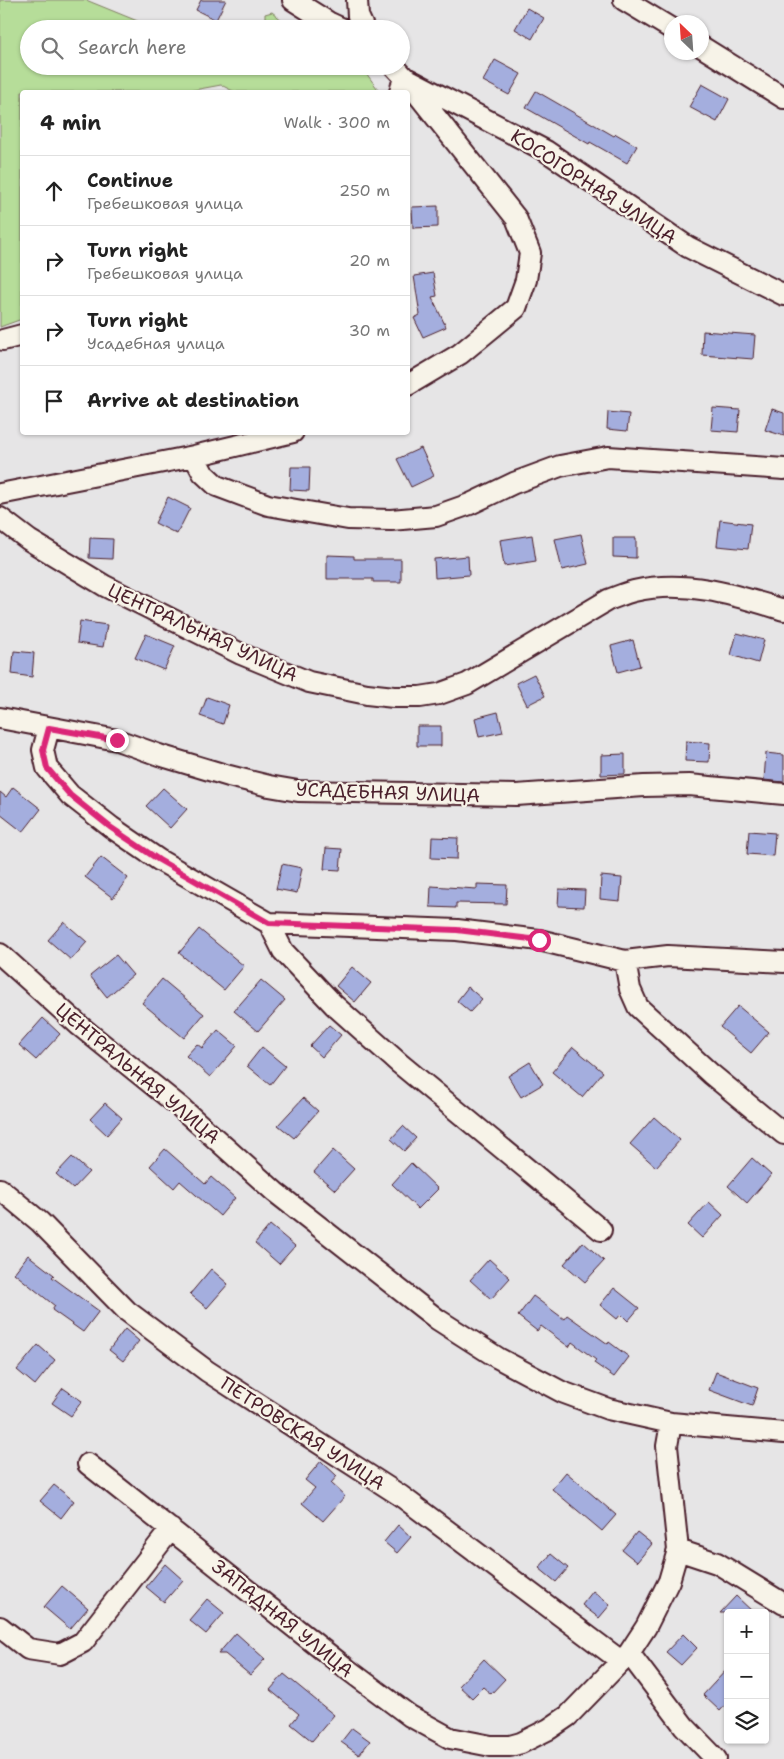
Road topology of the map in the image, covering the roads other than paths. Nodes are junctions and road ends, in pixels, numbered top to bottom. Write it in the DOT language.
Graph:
graph roads {
  1 [pos="293,0"];
  2 [pos="357,0"];
  3 [pos="624,0"];
  4 [pos="325,20"];
  5 [pos="360,20"];
  6 [pos="664,24"];
  7 [pos="709,51"];
  8 [pos="399,78"];
  9 [pos="409,90"];
  10 [pos="410,91"];
  11 [pos="784,98"];
  12 [pos="784,294"];
  13 [pos="410,384"];
  14 [pos="281,435"];
  15 [pos="194,456"];
  16 [pos="784,469"];
  17 [pos="0,494"];
  18 [pos="0,518"];
  19 [pos="784,610"];
  20 [pos="0,718"];
  21 [pos="49,728"];
  22 [pos="784,794"];
  23 [pos="269,923"];
  24 [pos="0,954"];
  25 [pos="625,961"];
  26 [pos="784,962"];
  27 [pos="784,1134"];
  28 [pos="0,1189"];
  29 [pos="601,1230"];
  30 [pos="671,1423"];
  31 [pos="784,1433"];
  32 [pos="88,1464"];
  33 [pos="171,1529"];
  34 [pos="678,1550"];
  35 [pos="784,1604"];
  36 [pos="0,1628"];
  37 [pos="625,1657"];
  38 [pos="502,1750"];
  39 [pos="716,1759"];
  1 -- 4 [label="street"];
  2 -- 5 [label="street"];
  3 -- 6 [label="street"];
  7 -- 11 [label="street"];
  8 -- 9 [label="street"];
  8 -- 12 [label="street, КОСОГОРНАЯ УЛИЦА"];
  10 -- 13 [label="street"];
  14 -- 15 [label="street"];
  15 -- 16 [label="street"];
  15 -- 17 [label="street"];
  18 -- 19 [label="street, ЦЕНТРАЛЬНАЯ УЛИЦА"];
  20 -- 21 [label="street, УСАДЕБНАЯ УЛИЦА"];
  21 -- 22 [label="street, УСАДЕБНАЯ УЛИЦА"];
  21 -- 23 [label="street"];
  23 -- 25 [label="street"];
  23 -- 29 [label="street"];
  24 -- 30 [label="street, ЦЕНТРАЛЬНАЯ УЛИЦА"];
  25 -- 26 [label="street"];
  25 -- 27 [label="street"];
  28 -- 37 [label="street, ПЕТРОВСКАЯ УЛИЦА"];
  30 -- 31 [label="street, ЦЕНТРАЛЬНАЯ УЛИЦА"];
  30 -- 34 [label="street"];
  32 -- 33 [label="street, ЗАПАДНАЯ УЛИЦА"];
  33 -- 36 [label="street"];
  33 -- 38 [label="street, ЗАПАДНАЯ УЛИЦА"];
  34 -- 35 [label="street"];
  34 -- 37 [label="street"];
  37 -- 38 [label="street"];
  37 -- 39 [label="street, ПЕТРОВСКАЯ УЛИЦА"];
}
